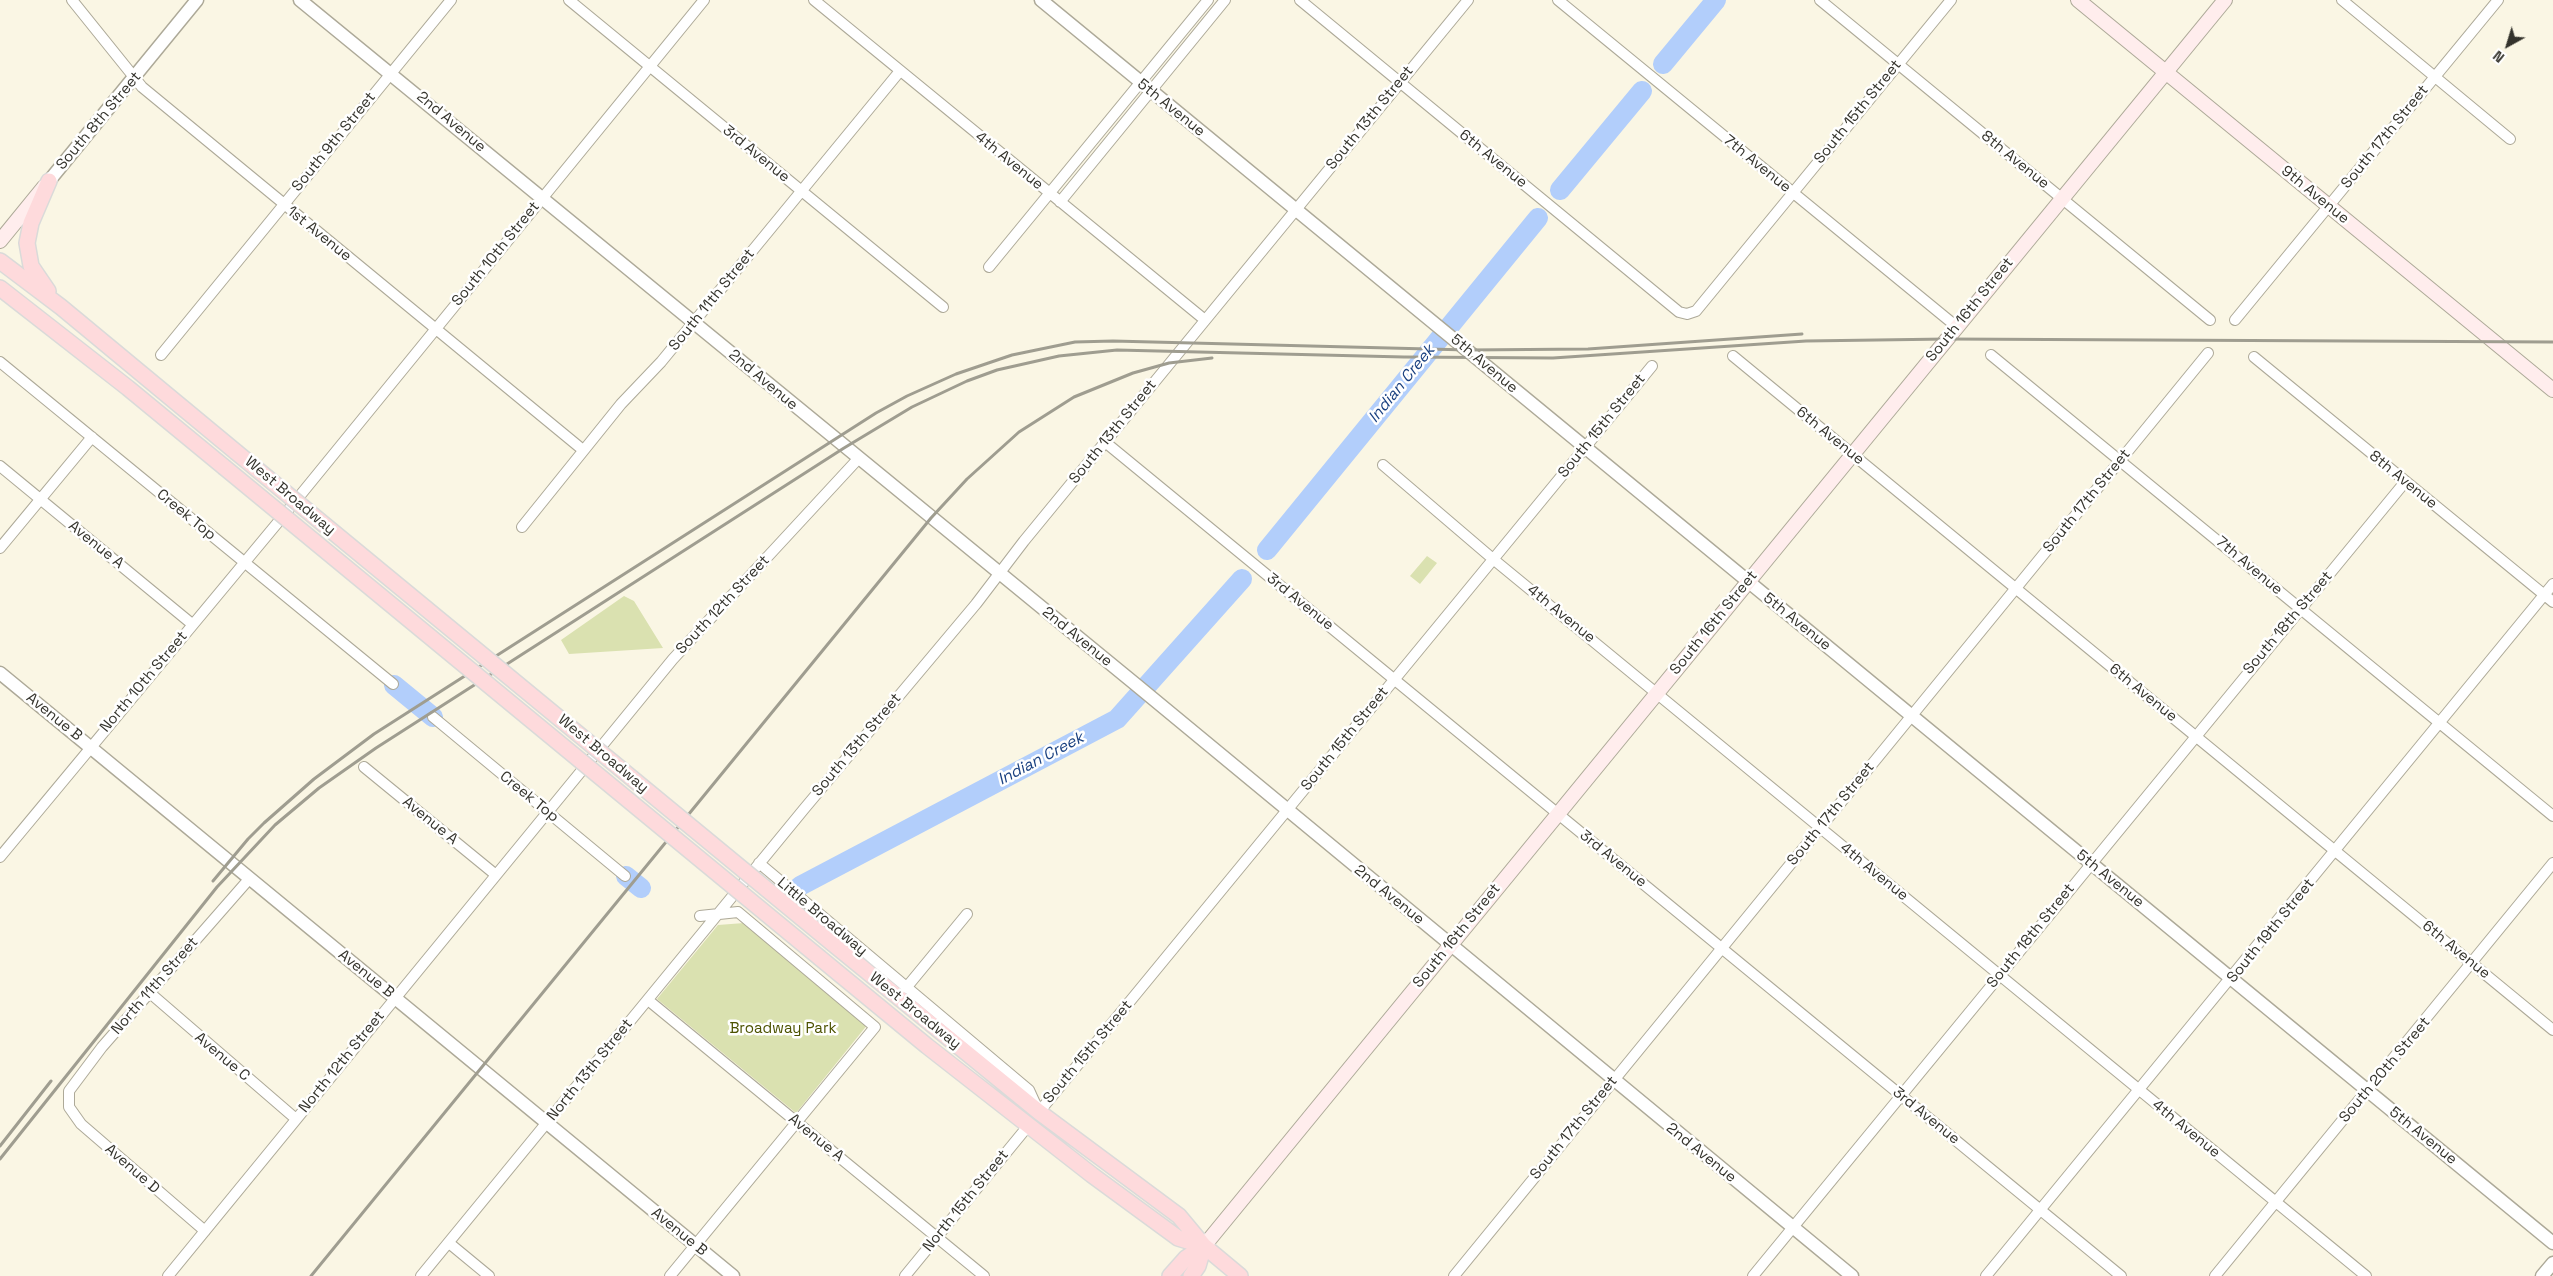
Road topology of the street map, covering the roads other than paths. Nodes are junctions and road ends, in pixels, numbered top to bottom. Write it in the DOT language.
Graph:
graph roads {
  1 [pos="72,0"];
  2 [pos="197,0"];
  3 [pos="300,0"];
  4 [pos="450,0"];
  5 [pos="570,0"];
  6 [pos="704,0"];
  7 [pos="814,0"];
  8 [pos="1041,0"];
  9 [pos="1208,0"];
  10 [pos="1225,0"];
  11 [pos="1300,0"];
  12 [pos="1468,0"];
  13 [pos="1558,0"];
  14 [pos="1820,0"];
  15 [pos="1951,0"];
  16 [pos="2078,0"];
  17 [pos="2224,0"];
  18 [pos="2342,0"];
  19 [pos="2498,0"];
  20 [pos="1898,64"];
  21 [pos="650,66"];
  22 [pos="900,71"];
  23 [pos="2166,72"];
  24 [pos="391,73"];
  25 [pos="2435,76"];
  26 [pos="135,78"];
  27 [pos="1140,82"];
  28 [pos="1400,82"];
  29 [pos="1151,91"];
  30 [pos="2510,140"];
  31 [pos="49,181"];
  32 [pos="802,191"];
  33 [pos="1792,192"];
  34 [pos="1049,194"];
  35 [pos="542,198"];
  36 [pos="2061,199"];
  37 [pos="1060,202"];
  38 [pos="284,204"];
  39 [pos="2328,206"];
  40 [pos="1296,210"];
  41 [pos="0,241"];
  42 [pos="0,261"];
  43 [pos="989,267"];
  44 [pos="0,288"];
  45 [pos="61,307"];
  46 [pos="943,307"];
  47 [pos="1687,314"];
  48 [pos="1205,320"];
  49 [pos="2210,320"];
  50 [pos="2235,320"];
  51 [pos="694,322"];
  52 [pos="1957,326"];
  53 [pos="435,329"];
  54 [pos="2208,353"];
  55 [pos="161,354"];
  56 [pos="1991,355"];
  57 [pos="1733,356"];
  58 [pos="2254,357"];
  59 [pos="0,362"];
  60 [pos="1652,366"];
  61 [pos="2553,390"];
  62 [pos="92,437"];
  63 [pos="1105,442"];
  64 [pos="1585,448"];
  65 [pos="583,450"];
  66 [pos="1852,454"];
  67 [pos="858,459"];
  68 [pos="2120,461"];
  69 [pos="1383,465"];
  70 [pos="0,466"];
  71 [pos="2405,482"];
  72 [pos="40,499"];
  73 [pos="289,509"];
  74 [pos="522,526"];
  75 [pos="0,548"];
  76 [pos="1493,559"];
  77 [pos="244,562"];
  78 [pos="999,574"];
  79 [pos="1748,582"];
  80 [pos="2553,584"];
  81 [pos="2016,589"];
  82 [pos="2544,595"];
  83 [pos="2553,602"];
  84 [pos="2300,608"];
  85 [pos="192,624"];
  86 [pos="0,673"];
  87 [pos="1394,680"];
  88 [pos="393,684"];
  89 [pos="1657,693"];
  90 [pos="1912,716"];
  91 [pos="432,717"];
  92 [pos="2440,724"];
  93 [pos="2195,736"];
  94 [pos="90,747"];
  95 [pos="593,756"];
  96 [pos="364,767"];
  97 [pos="1286,811"];
  98 [pos="547,812"];
  99 [pos="1558,814"];
  100 [pos="2553,816"];
  101 [pos="1820,828"];
  102 [pos="2335,852"];
  103 [pos="0,857"];
  104 [pos="2091,863"];
  105 [pos="2553,863"];
  106 [pos="759,864"];
  107 [pos="496,875"];
  108 [pos="625,876"];
  109 [pos="250,878"];
  110 [pos="967,914"];
  111 [pos="718,915"];
  112 [pos="700,916"];
  113 [pos="1450,945"];
  114 [pos="1722,948"];
  115 [pos="2472,964"];
  116 [pos="1999,974"];
  117 [pos="2231,979"];
  118 [pos="906,988"];
  119 [pos="150,993"];
  120 [pos="395,998"];
  121 [pos="648,1000"];
  122 [pos="2553,1030"];
  123 [pos="1613,1080"];
  124 [pos="2140,1090"];
  125 [pos="2368,1091"];
  126 [pos="1900,1095"];
  127 [pos="68,1099"];
  128 [pos="1038,1112"];
  129 [pos="296,1119"];
  130 [pos="797,1122"];
  131 [pos="547,1123"];
  132 [pos="1028,1126"];
  133 [pos="2276,1202"];
  134 [pos="2040,1210"];
  135 [pos="1792,1227"];
  136 [pos="205,1230"];
  137 [pos="937,1237"];
  138 [pos="448,1243"];
  139 [pos="2553,1243"];
  140 [pos="695,1245"];
  141 [pos="1204,1246"];
  142 [pos="2553,1263"];
  143 [pos="168,1276"];
  144 [pos="421,1276"];
  145 [pos="489,1276"];
  146 [pos="670,1276"];
  147 [pos="733,1276"];
  148 [pos="905,1276"];
  149 [pos="984,1276"];
  150 [pos="1170,1276"];
  151 [pos="1191,1276"];
  152 [pos="1240,1276"];
  153 [pos="1454,1276"];
  154 [pos="1753,1276"];
  155 [pos="1852,1276"];
  156 [pos="1986,1276"];
  157 [pos="2121,1276"];
  158 [pos="2214,1276"];
  159 [pos="2366,1276"];
  160 [pos="2542,1276"];
  1 -- 26 [label="street, 1st Avenue"];
  2 -- 26 [label="street, South 8th Street"];
  3 -- 24 [label="street, 2nd Avenue"];
  4 -- 24 [label="street, South 9th Street"];
  5 -- 21 [label="street, 3rd Avenue"];
  6 -- 21 [label="street, South 10th Street"];
  7 -- 22 [label="street, 4th Avenue"];
  8 -- 27 [label="street, 5th Avenue"];
  9 -- 27 [label="street"];
  10 -- 29 [label="street"];
  11 -- 28 [label="street, 6th Avenue"];
  12 -- 28 [label="street, South 13th Street"];
  13 -- 33 [label="street, 7th Avenue"];
  14 -- 20 [label="street, 8th Avenue"];
  15 -- 20 [label="street, South 15th Street"];
  16 -- 23 [label="main road, 9th Avenue"];
  17 -- 23 [label="main road, South 16th Street"];
  18 -- 25 [label="street"];
  19 -- 25 [label="street, South 17th Street"];
  20 -- 33 [label="street, South 15th Street"];
  20 -- 36 [label="street, 8th Avenue"];
  21 -- 32 [label="street, 3rd Avenue"];
  21 -- 35 [label="street, South 10th Street"];
  22 -- 32 [label="street, South 11th Street"];
  22 -- 34 [label="street, 4th Avenue"];
  23 -- 36 [label="main road, South 16th Street"];
  23 -- 39 [label="main road, 9th Avenue"];
  24 -- 35 [label="street, 2nd Avenue"];
  24 -- 38 [label="street, South 9th Street"];
  25 -- 30 [label="street"];
  25 -- 39 [label="street, South 17th Street"];
  26 -- 31 [label="street, South 8th Street"];
  26 -- 38 [label="street, 1st Avenue"];
  27 -- 29 [label="street, 5th Avenue"];
  27 -- 34 [label="street"];
  28 -- 40 [label="street, South 13th Street"];
  28 -- 47 [label="street, 6th Avenue"];
  29 -- 37 [label="street"];
  29 -- 40 [label="street, 5th Avenue"];
  31 -- 41 [label="main road, South 8th Street"];
  31 -- 45 [label="main road"];
  32 -- 46 [label="street, 3rd Avenue"];
  32 -- 51 [label="street, South 11th Street"];
  33 -- 47 [label="street, South 15th Street"];
  33 -- 52 [label="street, 7th Avenue"];
  34 -- 37 [label="street, 4th Avenue"];
  34 -- 43 [label="street"];
  35 -- 51 [label="street, 2nd Avenue"];
  35 -- 53 [label="street, South 10th Street"];
  36 -- 49 [label="street, 8th Avenue"];
  36 -- 52 [label="main road, South 16th Street"];
  37 -- 48 [label="street, 4th Avenue"];
  38 -- 53 [label="street, 1st Avenue"];
  38 -- 55 [label="street, South 9th Street"];
  39 -- 50 [label="street, South 17th Street"];
  39 -- 61 [label="main road, 9th Avenue"];
  40 -- 48 [label="street, South 13th Street"];
  40 -- 64 [label="street, 5th Avenue"];
  42 -- 45 [label="main road, West Broadway"];
  44 -- 132 [label="main road, West Broadway, bridge"];
  45 -- 128 [label="main road, West Broadway, bridge"];
  48 -- 63 [label="street, South 13th Street"];
  51 -- 65 [label="street, South 11th Street"];
  51 -- 67 [label="street, 2nd Avenue"];
  52 -- 66 [label="main road, South 16th Street"];
  53 -- 65 [label="street, 1st Avenue"];
  53 -- 73 [label="street, South 10th Street"];
  54 -- 68 [label="street, South 17th Street"];
  56 -- 68 [label="street, 7th Avenue"];
  57 -- 66 [label="street, 6th Avenue"];
  58 -- 71 [label="street, 8th Avenue"];
  59 -- 62 [label="street, Creek Top"];
  60 -- 64 [label="street, South 15th Street"];
  62 -- 72 [label="street"];
  62 -- 77 [label="street, Creek Top"];
  63 -- 78 [label="street, South 13th Street"];
  63 -- 87 [label="street, 3rd Avenue"];
  64 -- 76 [label="street, South 15th Street"];
  64 -- 79 [label="street, 5th Avenue"];
  65 -- 74 [label="street, South 11th Street"];
  66 -- 79 [label="main road, South 16th Street"];
  66 -- 81 [label="street, 6th Avenue"];
  67 -- 78 [label="street, 2nd Avenue"];
  67 -- 95 [label="street, South 12th Street"];
  68 -- 81 [label="street, South 17th Street"];
  68 -- 84 [label="street, 7th Avenue"];
  69 -- 76 [label="street, 4th Avenue"];
  70 -- 72 [label="street, Avenue A"];
  71 -- 82 [label="street, 8th Avenue"];
  71 -- 84 [label="street, South 18th Street"];
  72 -- 75 [label="street"];
  72 -- 85 [label="street, Avenue A"];
  73 -- 77 [label="street, North 10th Street"];
  76 -- 87 [label="street, South 15th Street"];
  76 -- 89 [label="street, 4th Avenue"];
  77 -- 85 [label="street, North 10th Street"];
  77 -- 88 [label="street, Creek Top"];
  78 -- 97 [label="street, 2nd Avenue"];
  78 -- 106 [label="street, South 13th Street"];
  79 -- 89 [label="main road, South 16th Street"];
  79 -- 90 [label="street, 5th Avenue"];
  80 -- 82 [label="street, South 19th Street"];
  81 -- 90 [label="street, South 17th Street"];
  81 -- 93 [label="street, 6th Avenue"];
  82 -- 83 [label="street, 8th Avenue"];
  82 -- 92 [label="street, South 19th Street"];
  84 -- 92 [label="street, 7th Avenue"];
  84 -- 93 [label="street, South 18th Street"];
  85 -- 94 [label="street, North 10th Street"];
  86 -- 94 [label="street, Avenue B"];
  87 -- 97 [label="street, South 15th Street"];
  87 -- 99 [label="street, 3rd Avenue"];
  89 -- 99 [label="main road, South 16th Street"];
  89 -- 101 [label="street, 4th Avenue"];
  90 -- 101 [label="street, South 17th Street"];
  90 -- 104 [label="street, 5th Avenue"];
  91 -- 98 [label="street, Creek Top"];
  92 -- 100 [label="street, 7th Avenue"];
  92 -- 102 [label="street, South 19th Street"];
  93 -- 102 [label="street, 6th Avenue"];
  93 -- 104 [label="street, South 18th Street"];
  94 -- 103 [label="street, North 10th Street"];
  94 -- 109 [label="street, Avenue B"];
  95 -- 98 [label="street, North 12th Street"];
  96 -- 107 [label="street, Avenue A"];
  97 -- 113 [label="street, 2nd Avenue"];
  97 -- 128 [label="street, South 15th Street"];
  98 -- 107 [label="street, North 12th Street"];
  98 -- 108 [label="street, Creek Top"];
  99 -- 113 [label="main road, South 16th Street"];
  99 -- 114 [label="street, 3rd Avenue"];
  101 -- 114 [label="street, South 17th Street"];
  101 -- 116 [label="street, 4th Avenue"];
  102 -- 115 [label="street, 6th Avenue"];
  102 -- 117 [label="street, South 19th Street"];
  104 -- 116 [label="street, South 18th Street"];
  104 -- 117 [label="street, 5th Avenue"];
  105 -- 115 [label="street, South 20th Street"];
  106 -- 111 [label="street, North 13th Street"];
  106 -- 118 [label="street, Little Broadway"];
  107 -- 120 [label="street, North 12th Street"];
  109 -- 119 [label="street, North 11th Street"];
  109 -- 120 [label="street, Avenue B"];
  110 -- 118 [label="street"];
  111 -- 112 [label="street"];
  111 -- 121 [label="street, North 13th Street"];
  111 -- 130 [label="street"];
  113 -- 123 [label="street, 2nd Avenue"];
  113 -- 141 [label="main road, South 16th Street"];
  114 -- 123 [label="street, South 17th Street"];
  114 -- 126 [label="street, 3rd Avenue"];
  115 -- 122 [label="street, 6th Avenue"];
  115 -- 125 [label="street, South 20th Street"];
  116 -- 124 [label="street, 4th Avenue"];
  116 -- 126 [label="street, South 18th Street"];
  117 -- 124 [label="street, South 19th Street"];
  117 -- 125 [label="street, 5th Avenue"];
  118 -- 128 [label="street, Little Broadway"];
  119 -- 127 [label="street, North 11th Street"];
  119 -- 129 [label="street, Avenue C"];
  120 -- 129 [label="street, North 12th Street"];
  120 -- 131 [label="street, Avenue B"];
  121 -- 130 [label="street, Avenue A"];
  121 -- 131 [label="street, North 13th Street"];
  123 -- 135 [label="street, 2nd Avenue"];
  123 -- 153 [label="street, South 17th Street"];
  124 -- 133 [label="street, 4th Avenue"];
  124 -- 134 [label="street, South 19th Street"];
  125 -- 133 [label="street, South 20th Street"];
  125 -- 139 [label="street, 5th Avenue"];
  126 -- 134 [label="street, 3rd Avenue"];
  126 -- 135 [label="street, South 18th Street"];
  127 -- 136 [label="street, Avenue D"];
  128 -- 141 [label="main road, West Broadway"];
  129 -- 136 [label="street, North 12th Street"];
  130 -- 137 [label="street, Avenue A"];
  130 -- 140 [label="street"];
  131 -- 138 [label="street, North 13th Street"];
  131 -- 140 [label="street, Avenue B"];
  132 -- 137 [label="street, North 15th Street"];
  132 -- 141 [label="main road, West Broadway"];
  133 -- 158 [label="street, South 20th Street"];
  133 -- 159 [label="street, 4th Avenue"];
  134 -- 156 [label="street, South 19th Street"];
  134 -- 157 [label="street, 3rd Avenue"];
  135 -- 154 [label="street, South 18th Street"];
  135 -- 155 [label="street, 2nd Avenue"];
  136 -- 143 [label="street, North 12th Street"];
  137 -- 148 [label="street, North 15th Street"];
  137 -- 149 [label="street, Avenue A"];
  138 -- 144 [label="street, North 13th Street"];
  138 -- 145 [label="street"];
  140 -- 146 [label="street"];
  140 -- 147 [label="street, Avenue B"];
  141 -- 150 [label="main road"];
  141 -- 151 [label="main road"];
  141 -- 152 [label="main road, West Broadway"];
  142 -- 160 [label="street"];
}
